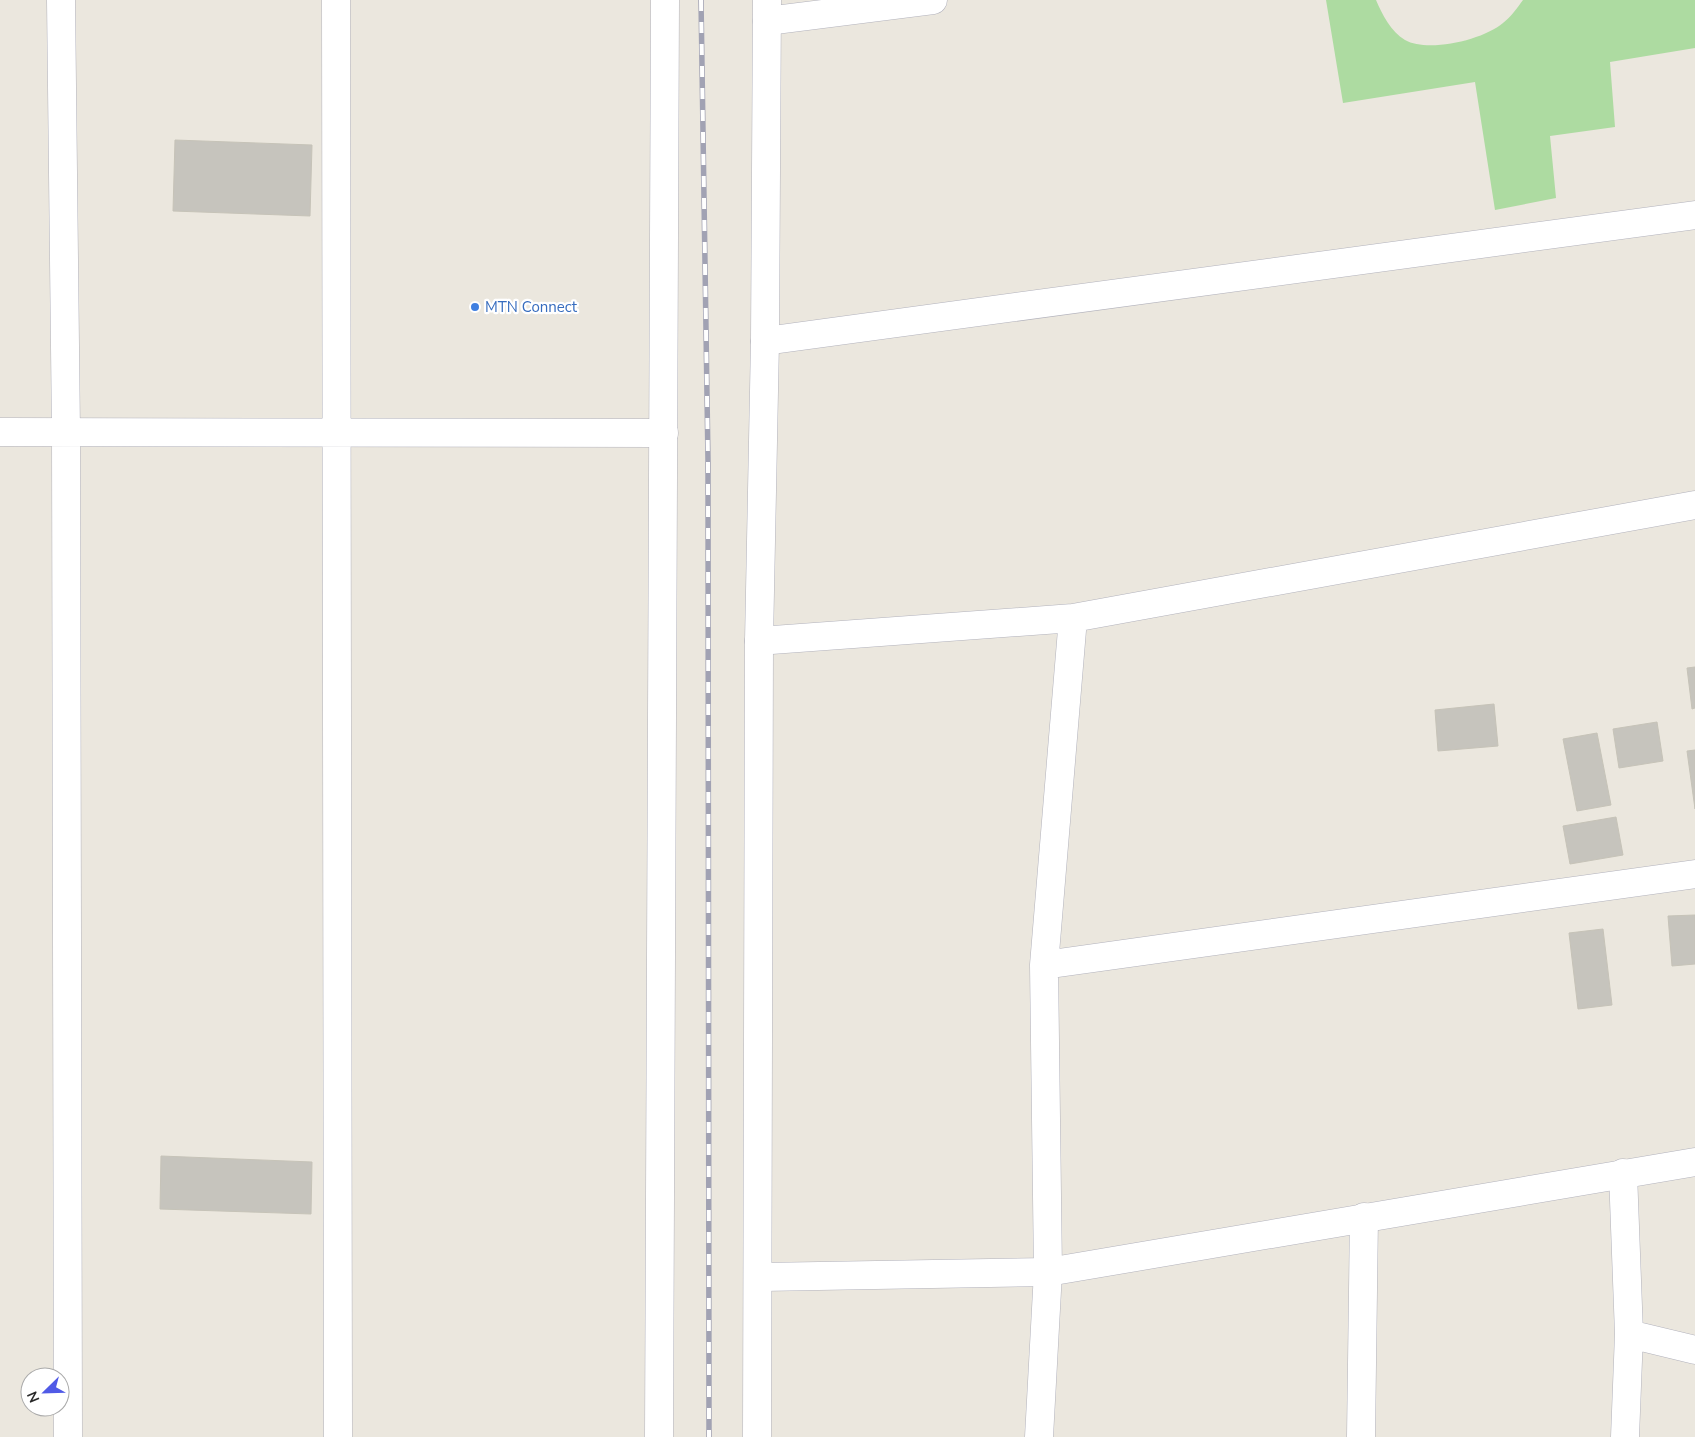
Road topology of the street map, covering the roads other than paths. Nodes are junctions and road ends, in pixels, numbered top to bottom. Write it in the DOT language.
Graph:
graph roads {
  1 [pos="61,0"];
  2 [pos="336,0"];
  3 [pos="665,0"];
  4 [pos="933,0"];
  5 [pos="767,11"];
  6 [pos="1695,216"];
  7 [pos="765,341"];
  8 [pos="0,432"];
  9 [pos="336,432"];
  10 [pos="66,433"];
  11 [pos="664,433"];
  12 [pos="1695,504"];
  13 [pos="1072,618"];
  14 [pos="759,641"];
  15 [pos="1695,874"];
  16 [pos="1044,965"];
  17 [pos="1695,1162"];
  18 [pos="1623,1173"];
  19 [pos="1364,1217"];
  20 [pos="1048,1272"];
  21 [pos="758,1277"];
  22 [pos="1629,1334"];
  23 [pos="1695,1350"];
  24 [pos="68,1437"];
  25 [pos="338,1437"];
  26 [pos="659,1437"];
  27 [pos="757,1437"];
  28 [pos="1039,1437"];
  29 [pos="1361,1437"];
  30 [pos="1625,1437"];
  1 -- 10 [label="street"];
  2 -- 9 [label="street"];
  3 -- 11 [label="street"];
  4 -- 5 [label="street"];
  5 -- 7 [label="street"];
  6 -- 7 [label="street"];
  7 -- 14 [label="street"];
  8 -- 10 [label="street"];
  9 -- 10 [label="street"];
  9 -- 11 [label="street"];
  9 -- 25 [label="street"];
  10 -- 24 [label="street"];
  11 -- 26 [label="street"];
  12 -- 13 [label="street"];
  13 -- 14 [label="street"];
  13 -- 16 [label="street"];
  14 -- 21 [label="street"];
  15 -- 16 [label="street"];
  16 -- 20 [label="street"];
  17 -- 18 [label="street"];
  18 -- 19 [label="street"];
  18 -- 22 [label="street"];
  19 -- 20 [label="street"];
  19 -- 29 [label="street"];
  20 -- 21 [label="street"];
  20 -- 28 [label="street"];
  21 -- 27 [label="street"];
  22 -- 23 [label="street"];
  22 -- 30 [label="street"];
}
